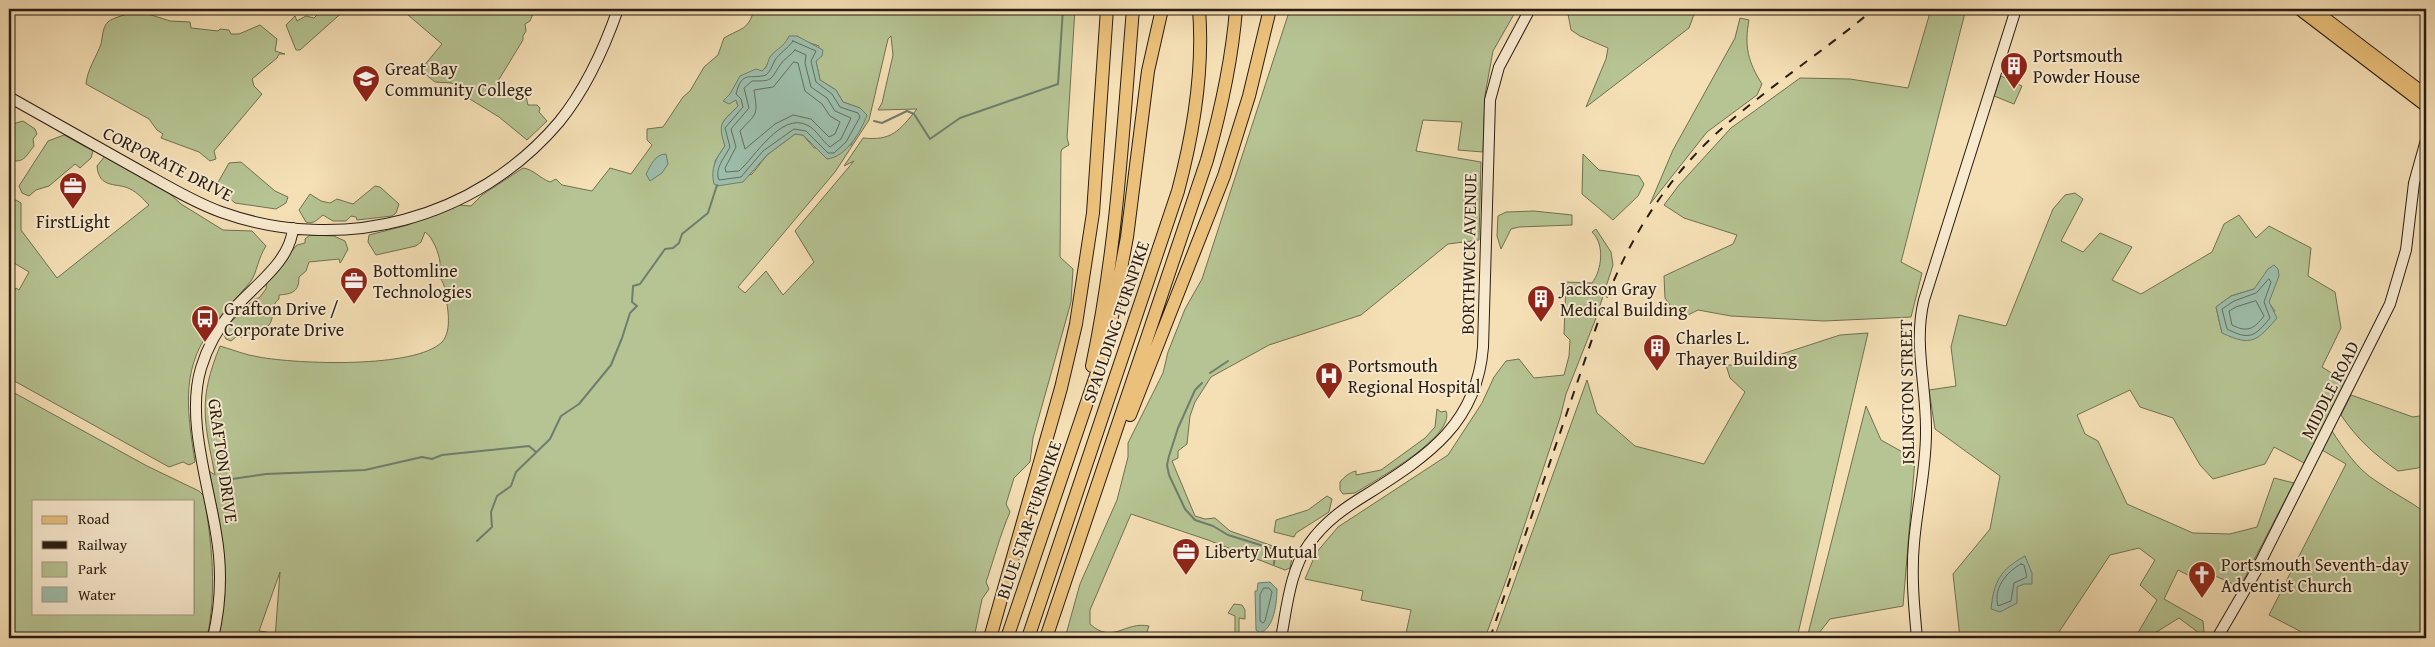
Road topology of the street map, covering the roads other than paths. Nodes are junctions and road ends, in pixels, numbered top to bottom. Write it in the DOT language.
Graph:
graph roads {
  1 [pos="618,9"];
  2 [pos="1107,9"];
  3 [pos="1132,9"];
  4 [pos="1162,9"];
  5 [pos="1199,9"];
  6 [pos="1236,9"];
  7 [pos="1270,9"];
  8 [pos="1530,9"];
  9 [pos="2016,9"];
  10 [pos="2299,9"];
  11 [pos="2313,9"];
  12 [pos="2426,96"];
  13 [pos="9,97"];
  14 [pos="2426,106"];
  15 [pos="2426,140"];
  16 [pos="294,228"];
  17 [pos="1082,413"];
  18 [pos="1100,478"];
  19 [pos="213,638"];
  20 [pos="990,638"];
  21 [pos="1007,638"];
  22 [pos="1028,638"];
  23 [pos="1046,638"];
  24 [pos="1281,638"];
  25 [pos="1917,638"];
  26 [pos="2217,638"];
  1 -- 16 [label="street, CORPORATE DRIVE"];
  2 -- 20 [label="highway, SPAULDING TURNPIKE"];
  3 -- 17 [label="highway"];
  4 -- 17 [label="highway"];
  5 -- 22 [label="highway, SPAULDING TURNPIKE"];
  6 -- 18 [label="highway"];
  7 -- 18 [label="highway"];
  8 -- 24 [label="street, BORTHWICK AVENUE"];
  9 -- 25 [label="street, ISLINGTON STREET"];
  10 -- 14 [label="main road"];
  11 -- 12 [label="main road"];
  13 -- 16 [label="street, CORPORATE DRIVE"];
  15 -- 26 [label="street, MIDDLE ROAD"];
  16 -- 19 [label="street, GRAFTON DRIVE"];
  17 -- 21 [label="highway, BLUE STAR TURNPIKE"];
  18 -- 23 [label="highway"];
}
